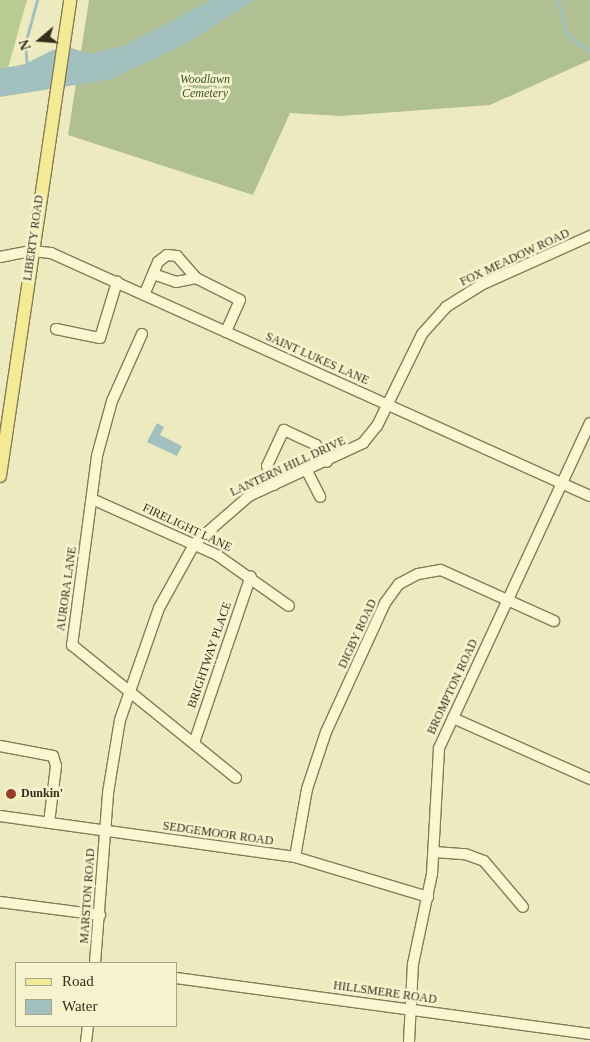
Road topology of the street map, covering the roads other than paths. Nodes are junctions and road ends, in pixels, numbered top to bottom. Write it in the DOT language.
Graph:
graph roads {
  1 [pos="70,0"];
  2 [pos="590,236"];
  3 [pos="32,250"];
  4 [pos="0,257"];
  5 [pos="154,274"];
  6 [pos="196,278"];
  7 [pos="117,282"];
  8 [pos="144,295"];
  9 [pos="56,329"];
  10 [pos="226,332"];
  11 [pos="142,334"];
  12 [pos="388,404"];
  13 [pos="590,423"];
  14 [pos="327,462"];
  15 [pos="307,470"];
  16 [pos="0,476"];
  17 [pos="560,482"];
  18 [pos="274,485"];
  19 [pos="590,496"];
  20 [pos="320,497"];
  21 [pos="92,499"];
  22 [pos="195,543"];
  23 [pos="251,576"];
  24 [pos="508,599"];
  25 [pos="289,606"];
  26 [pos="554,621"];
  27 [pos="129,691"];
  28 [pos="453,718"];
  29 [pos="194,743"];
  30 [pos="0,746"];
  31 [pos="236,778"];
  32 [pos="590,779"];
  33 [pos="0,816"];
  34 [pos="49,823"];
  35 [pos="105,831"];
  36 [pos="434,852"];
  37 [pos="295,857"];
  38 [pos="428,896"];
  39 [pos="0,902"];
  40 [pos="523,907"];
  41 [pos="100,915"];
  42 [pos="95,962"];
  43 [pos="178,978"];
  44 [pos="410,1009"];
  45 [pos="88,1027"];
  46 [pos="590,1034"];
  47 [pos="86,1042"];
  48 [pos="409,1042"];
  1 -- 3 [label="main road, LIBERTY ROAD"];
  2 -- 12 [label="street, FOX MEADOW ROAD"];
  3 -- 4 [label="street"];
  3 -- 7 [label="street, SAINT LUKES LANE"];
  3 -- 16 [label="main road, LIBERTY ROAD"];
  5 -- 6 [label="street"];
  5 -- 6 [label="street"];
  5 -- 8 [label="street"];
  6 -- 10 [label="street"];
  7 -- 8 [label="street, SAINT LUKES LANE"];
  7 -- 9 [label="street"];
  8 -- 10 [label="street, SAINT LUKES LANE"];
  10 -- 12 [label="street, SAINT LUKES LANE"];
  11 -- 21 [label="street, AURORA LANE"];
  12 -- 14 [label="street, LANTERN HILL DRIVE"];
  12 -- 17 [label="street, SAINT LUKES LANE"];
  13 -- 17 [label="street, BROMPTON ROAD"];
  14 -- 15 [label="street, LANTERN HILL DRIVE"];
  14 -- 18 [label="street"];
  15 -- 18 [label="street, LANTERN HILL DRIVE"];
  15 -- 20 [label="street"];
  17 -- 19 [label="street, SAINT LUKES LANE"];
  17 -- 24 [label="street, BROMPTON ROAD"];
  18 -- 22 [label="street, LANTERN HILL DRIVE"];
  21 -- 22 [label="street, FIRELIGHT LANE"];
  21 -- 27 [label="street, AURORA LANE"];
  22 -- 23 [label="street, FIRELIGHT LANE"];
  22 -- 27 [label="street, LANTERN HILL DRIVE"];
  23 -- 25 [label="street, FIRELIGHT LANE"];
  23 -- 29 [label="street, BRIGHTWAY PLACE"];
  24 -- 26 [label="street, DIGBY ROAD"];
  24 -- 28 [label="street, BROMPTON ROAD"];
  24 -- 37 [label="street, DIGBY ROAD"];
  27 -- 29 [label="street, AURORA LANE"];
  27 -- 35 [label="street, LANTERN HILL DRIVE"];
  28 -- 32 [label="street"];
  28 -- 36 [label="street, BROMPTON ROAD"];
  29 -- 31 [label="street, AURORA LANE"];
  30 -- 34 [label="street"];
  33 -- 34 [label="street, SEDGEMOOR ROAD"];
  34 -- 35 [label="street, SEDGEMOOR ROAD"];
  35 -- 37 [label="street, SEDGEMOOR ROAD"];
  35 -- 41 [label="street, MARSTON ROAD"];
  36 -- 38 [label="street, BROMPTON ROAD"];
  36 -- 40 [label="street"];
  37 -- 38 [label="street, SEDGEMOOR ROAD"];
  38 -- 44 [label="street, BROMPTON ROAD"];
  39 -- 41 [label="street"];
  41 -- 42 [label="street, MARSTON ROAD"];
  43 -- 44 [label="street, HILLSMERE ROAD"];
  44 -- 46 [label="street, HILLSMERE ROAD"];
  44 -- 48 [label="street, BROMPTON ROAD"];
  45 -- 47 [label="street"];
}
